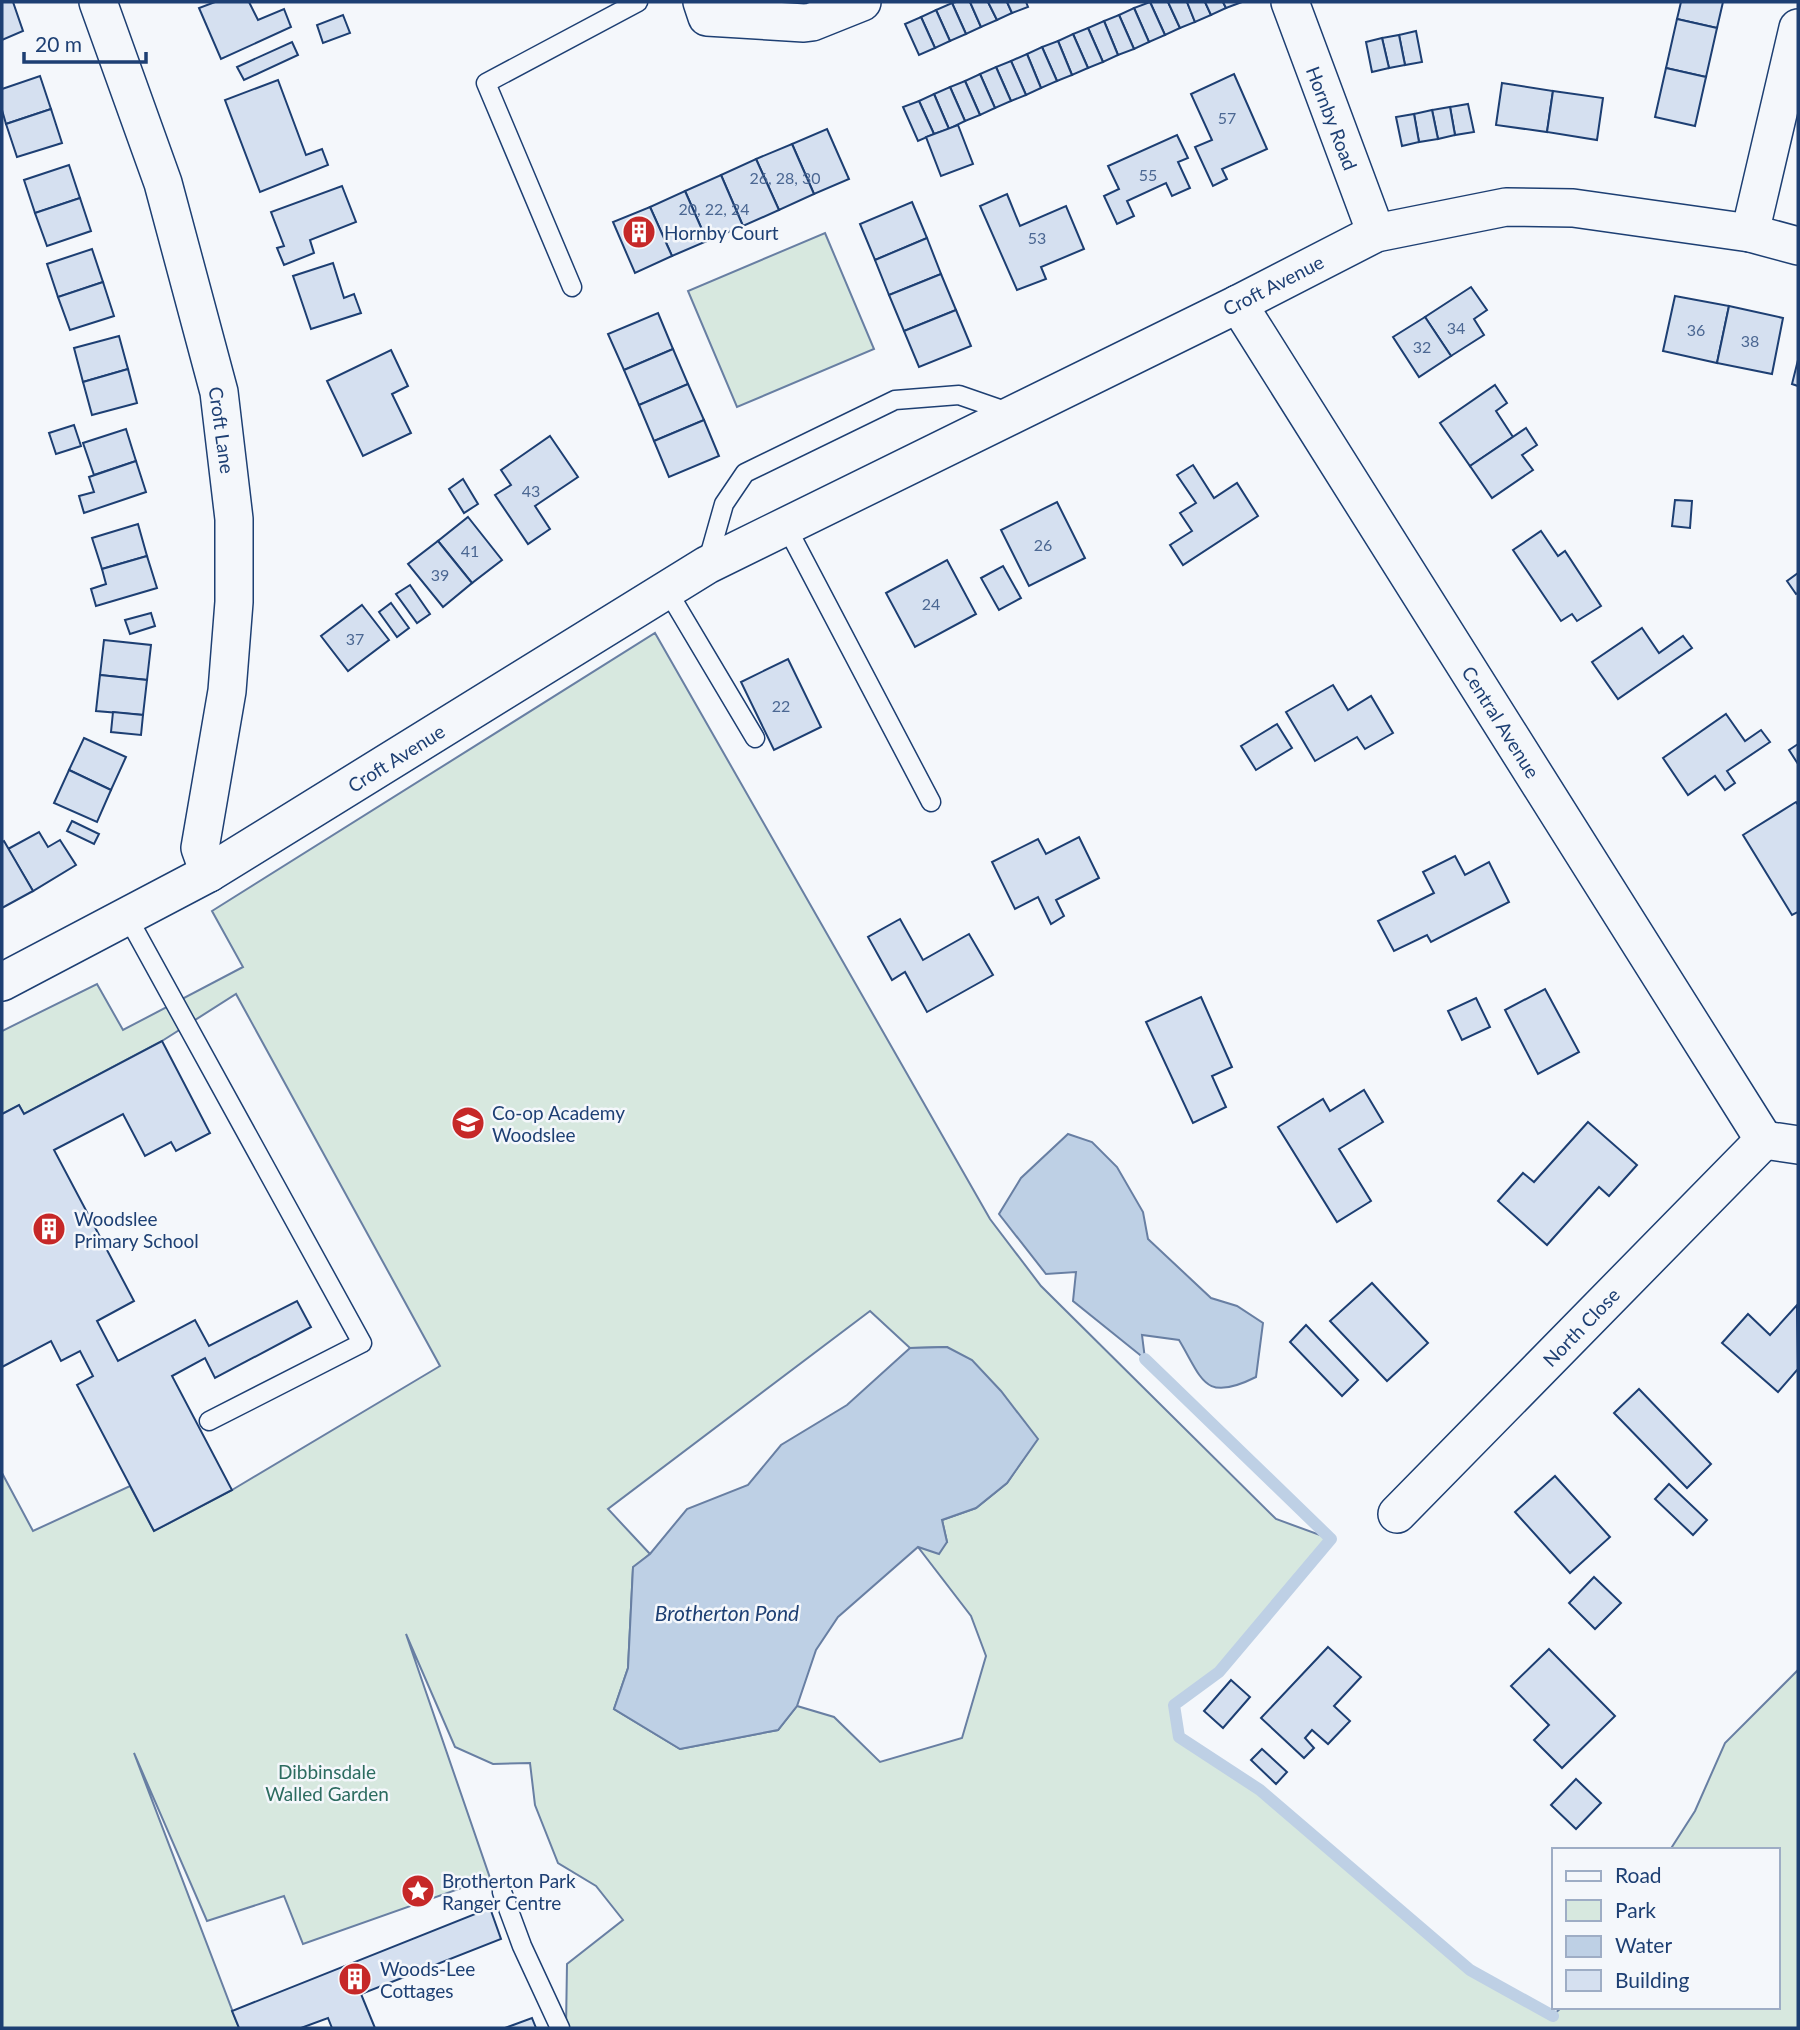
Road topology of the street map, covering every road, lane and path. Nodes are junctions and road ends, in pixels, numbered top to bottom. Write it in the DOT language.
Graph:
graph roads {
  1 [pos="98,2"];
  2 [pos="638,2"];
  3 [pos="702,2"];
  4 [pos="862,2"];
  5 [pos="1290,2"];
  6 [pos="1798,28"];
  7 [pos="1376,233"];
  8 [pos="1750,233"];
  9 [pos="1798,246"];
  10 [pos="572,287"];
  11 [pos="1238,304"];
  12 [pos="1014,414"];
  13 [pos="786,526"];
  14 [pos="707,565"];
  15 [pos="667,590"];
  16 [pos="755,737"];
  17 [pos="931,802"];
  18 [pos="209,873"];
  19 [pos="127,916"];
  20 [pos="2,982"];
  21 [pos="1781,1142"];
  22 [pos="209,1421"];
  23 [pos="1397,1514"];
  24 [pos="502,1892"];
  25 [pos="560,2028"];
  1 -- 18 [label="street, Croft Lane"];
  2 -- 10 [label="lane"];
  3 -- 4 [label="street"];
  5 -- 7 [label="street, Hornby Road"];
  6 -- 8 [label="street"];
  7 -- 8 [label="street, Croft Avenue"];
  7 -- 11 [label="street, Croft Avenue"];
  8 -- 9 [label="street, Croft Avenue"];
  11 -- 12 [label="street, Croft Avenue"];
  11 -- 21 [label="street, Central Avenue"];
  12 -- 13 [label="street, Croft Avenue"];
  12 -- 14 [label="lane"];
  13 -- 14 [label="street, Croft Avenue"];
  13 -- 17 [label="lane"];
  14 -- 15 [label="street, Croft Avenue"];
  15 -- 16 [label="lane"];
  15 -- 18 [label="street, Croft Avenue"];
  18 -- 19 [label="street, Croft Avenue"];
  19 -- 20 [label="street, Croft Avenue"];
  19 -- 22 [label="lane"];
  21 -- 23 [label="street, North Close"];
  24 -- 25 [label="lane"];
}
